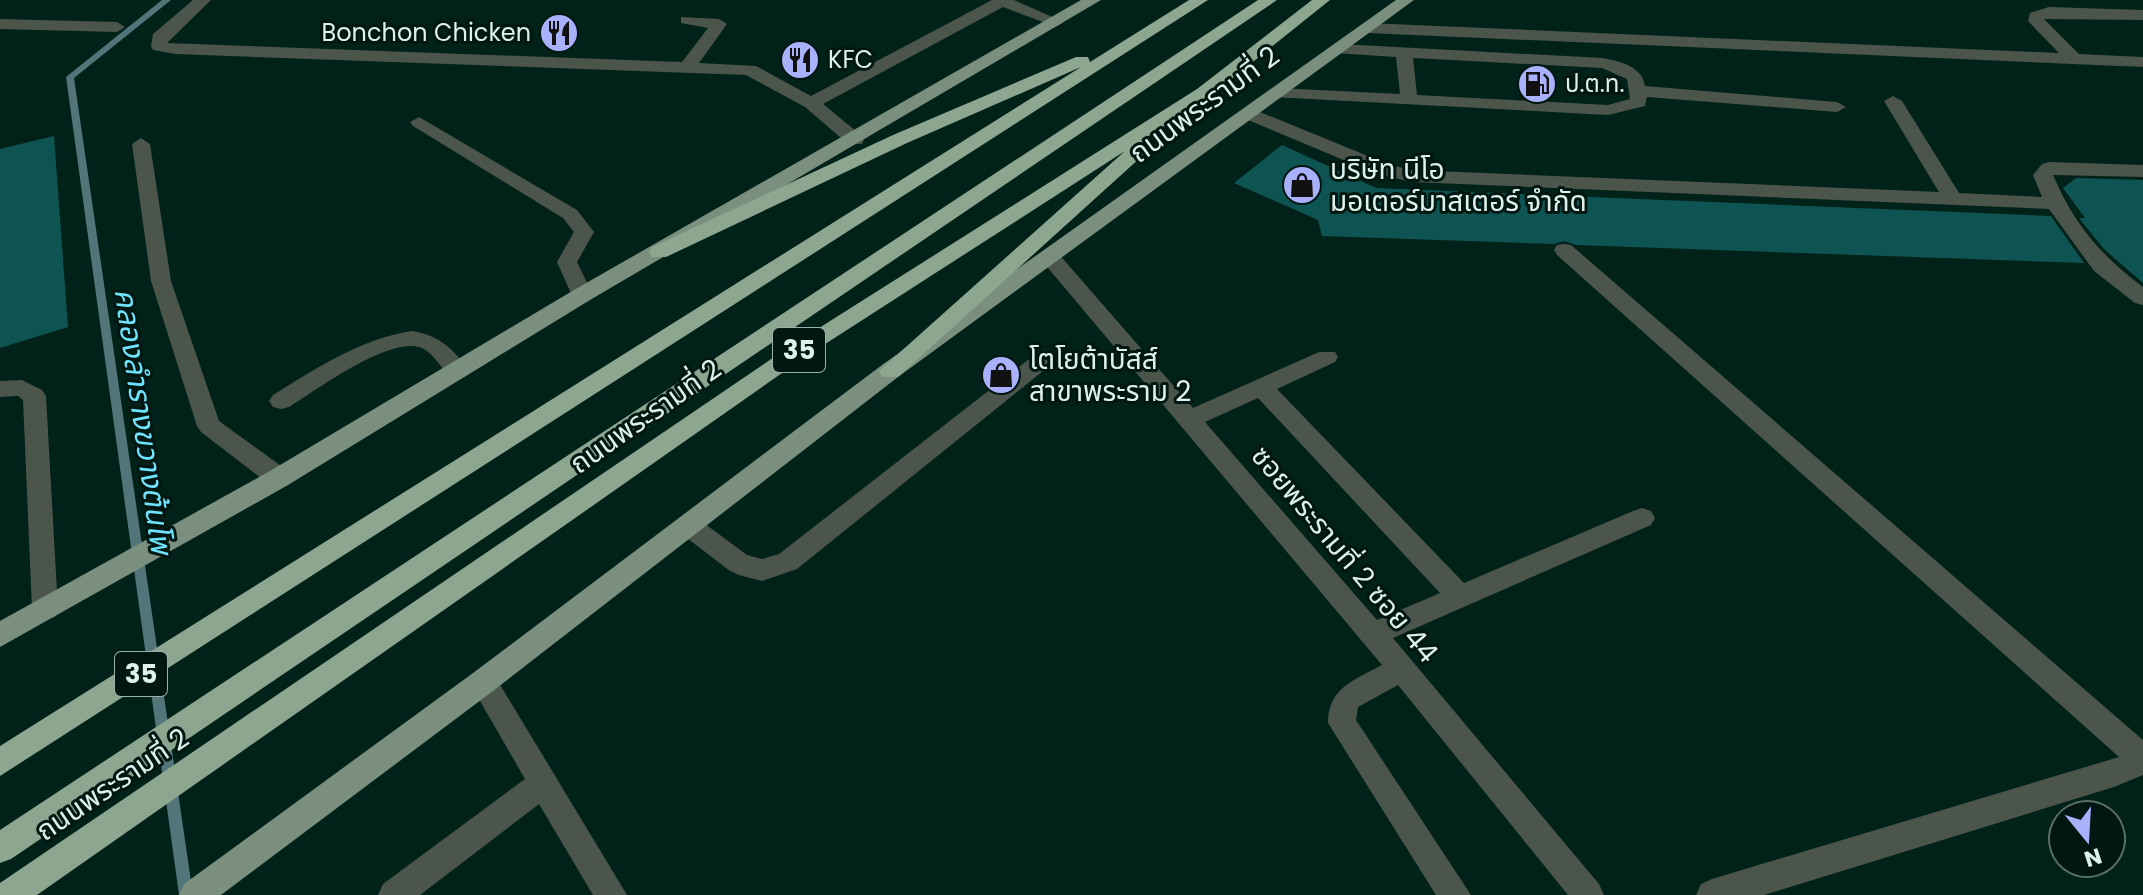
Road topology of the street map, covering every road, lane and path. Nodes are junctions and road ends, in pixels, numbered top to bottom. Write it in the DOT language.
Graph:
graph roads {
  1 [pos="203,0"];
  2 [pos="1001,0"];
  3 [pos="1093,0"];
  4 [pos="1189,0"];
  5 [pos="1200,0"];
  6 [pos="1269,0"];
  7 [pos="1322,0"];
  8 [pos="1406,0"];
  9 [pos="2143,15"];
  10 [pos="687,20"];
  11 [pos="1056,22"];
  12 [pos="0,24"];
  13 [pos="117,27"];
  14 [pos="1368,28"];
  15 [pos="1340,49"];
  16 [pos="1404,53"];
  17 [pos="2074,59"];
  18 [pos="1082,61"];
  19 [pos="2143,62"];
  20 [pos="687,68"];
  21 [pos="1637,91"];
  22 [pos="1203,93"];
  23 [pos="1278,93"];
  24 [pos="1409,100"];
  25 [pos="1893,101"];
  26 [pos="811,103"];
  27 [pos="1837,107"];
  28 [pos="1249,114"];
  29 [pos="419,122"];
  30 [pos="855,140"];
  31 [pos="141,144"];
  32 [pos="2143,171"];
  33 [pos="1952,198"];
  34 [pos="2055,203"];
  35 [pos="1564,250"];
  36 [pos="659,252"];
  37 [pos="1050,257"];
  38 [pos="582,295"];
  39 [pos="2143,298"];
  40 [pos="1327,357"];
  41 [pos="1045,358"];
  42 [pos="457,371"];
  43 [pos="890,371"];
  44 [pos="1262,388"];
  45 [pos="0,389"];
  46 [pos="281,401"];
  47 [pos="1189,420"];
  48 [pos="279,478"];
  49 [pos="1642,518"];
  50 [pos="688,525"];
  51 [pos="1459,595"];
  52 [pos="45,609"];
  53 [pos="1373,634"];
  54 [pos="0,635"];
  55 [pos="1401,669"];
  56 [pos="483,682"];
  57 [pos="7,759"];
  58 [pos="2143,760"];
  59 [pos="543,783"];
  60 [pos="0,848"];
  61 [pos="10,895"];
  62 [pos="195,895"];
  63 [pos="394,895"];
  64 [pos="611,895"];
  65 [pos="1455,895"];
  66 [pos="1588,895"];
  67 [pos="1712,895"];
  1 -- 20 [label="street"];
  2 -- 11 [label="street"];
  2 -- 26 [label="street"];
  3 -- 11 [label="main road"];
  4 -- 18 [label="highway, ถนนพระรามที่ 2 / 35"];
  5 -- 57 [label="highway"];
  6 -- 60 [label="highway"];
  7 -- 22 [label="highway, ถนนพระรามที่ 2 / 35"];
  8 -- 14 [label="main road, ถนนพระรามที่ 2 / 35"];
  9 -- 17 [label="street"];
  10 -- 20 [label="street"];
  11 -- 30 [label="main road"];
  12 -- 13 [label="street"];
  14 -- 15 [label="main road, ถนนพระรามที่ 2 / 35"];
  14 -- 17 [label="street"];
  15 -- 16 [label="street"];
  15 -- 23 [label="main road, ถนนพระรามที่ 2 / 35"];
  16 -- 21 [label="street"];
  16 -- 24 [label="street"];
  17 -- 19 [label="street"];
  18 -- 36 [label="highway"];
  18 -- 57 [label="highway, ถนนพระรามที่ 2 / 35"];
  20 -- 26 [label="street"];
  21 -- 24 [label="street"];
  21 -- 27 [label="street"];
  22 -- 43 [label="highway"];
  22 -- 61 [label="highway, ถนนพระรามที่ 2 / 35"];
  23 -- 24 [label="street"];
  23 -- 28 [label="main road, ถนนพระรามที่ 2 / 35"];
  25 -- 33 [label="street"];
  26 -- 30 [label="street"];
  28 -- 33 [label="street"];
  28 -- 37 [label="main road, ถนนพระรามที่ 2 / 35"];
  29 -- 38 [label="street"];
  30 -- 36 [label="main road"];
  31 -- 48 [label="street"];
  32 -- 34 [label="street"];
  33 -- 34 [label="street"];
  34 -- 39 [label="street"];
  35 -- 58 [label="street"];
  36 -- 38 [label="main road"];
  37 -- 43 [label="main road, ถนนพระรามที่ 2 / 35"];
  37 -- 47 [label="street, ซอยพระรามที่ 2 ซอย 44"];
  38 -- 42 [label="main road"];
  40 -- 44 [label="street"];
  41 -- 50 [label="street"];
  42 -- 46 [label="street"];
  42 -- 48 [label="main road"];
  43 -- 50 [label="main road, ถนนพระรามที่ 2 / 35"];
  44 -- 47 [label="street"];
  44 -- 51 [label="street"];
  45 -- 52 [label="street"];
  47 -- 53 [label="street, ซอยพระรามที่ 2 ซอย 44"];
  48 -- 52 [label="main road"];
  49 -- 51 [label="street"];
  50 -- 56 [label="main road, ถนนพระรามที่ 2 / 35"];
  51 -- 53 [label="street"];
  52 -- 54 [label="main road"];
  53 -- 55 [label="street, ซอยพระรามที่ 2 ซอย 44"];
  55 -- 65 [label="street"];
  55 -- 66 [label="street, ซอยพระรามที่ 2 ซอย 44"];
  56 -- 59 [label="street"];
  56 -- 62 [label="main road, ถนนพระรามที่ 2 / 35"];
  58 -- 67 [label="street"];
  59 -- 63 [label="street"];
  59 -- 64 [label="street"];
}
